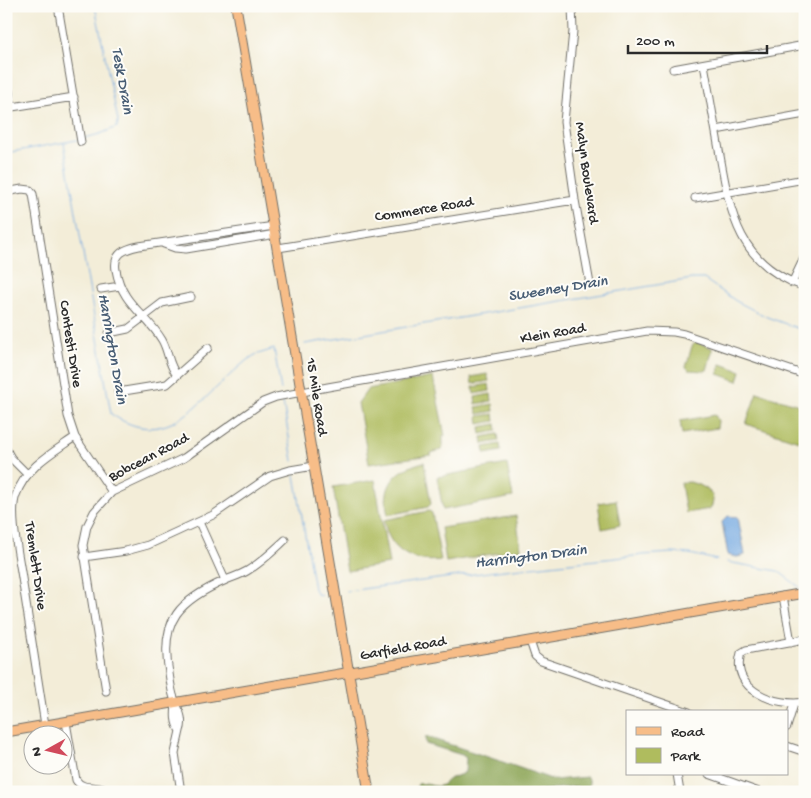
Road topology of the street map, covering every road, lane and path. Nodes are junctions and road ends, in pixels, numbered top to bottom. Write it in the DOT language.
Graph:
graph roads {
  1 [pos="58,6"];
  2 [pos="236,6"];
  3 [pos="572,6"];
  4 [pos="805,46"];
  5 [pos="704,64"];
  6 [pos="673,69"];
  7 [pos="6,75"];
  8 [pos="74,96"];
  9 [pos="9,108"];
  10 [pos="805,114"];
  11 [pos="716,130"];
  12 [pos="81,142"];
  13 [pos="805,178"];
  14 [pos="6,192"];
  15 [pos="727,192"];
  16 [pos="695,198"];
  17 [pos="575,200"];
  18 [pos="275,230"];
  19 [pos="278,248"];
  20 [pos="805,256"];
  21 [pos="792,283"];
  22 [pos="590,284"];
  23 [pos="120,286"];
  24 [pos="805,288"];
  25 [pos="101,289"];
  26 [pos="191,297"];
  27 [pos="142,318"];
  28 [pos="109,333"];
  29 [pos="208,348"];
  30 [pos="805,375"];
  31 [pos="177,376"];
  32 [pos="118,392"];
  33 [pos="302,392"];
  34 [pos="75,437"];
  35 [pos="6,449"];
  36 [pos="314,466"];
  37 [pos="27,474"];
  38 [pos="112,492"];
  39 [pos="198,522"];
  40 [pos="286,540"];
  41 [pos="84,557"];
  42 [pos="225,580"];
  43 [pos="805,593"];
  44 [pos="783,596"];
  45 [pos="530,640"];
  46 [pos="805,640"];
  47 [pos="791,642"];
  48 [pos="348,673"];
  49 [pos="106,691"];
  50 [pos="805,702"];
  51 [pos="176,703"];
  52 [pos="794,704"];
  53 [pos="681,710"];
  54 [pos="66,722"];
  55 [pos="788,724"];
  56 [pos="45,726"];
  57 [pos="22,730"];
  58 [pos="6,732"];
  59 [pos="788,746"];
  60 [pos="805,752"];
  61 [pos="677,776"];
  62 [pos="715,776"];
  63 [pos="734,783"];
  64 [pos="110,792"];
  65 [pos="181,792"];
  66 [pos="369,792"];
  67 [pos="680,792"];
  68 [pos="731,792"];
  69 [pos="759,792"];
  1 -- 8 [label="street"];
  2 -- 18 [label="main road, 15 Mile Road"];
  3 -- 17 [label="street, Malyn Boulevard"];
  4 -- 5 [label="street"];
  5 -- 6 [label="street"];
  5 -- 11 [label="street"];
  7 -- 9 [label="street"];
  8 -- 9 [label="street"];
  8 -- 12 [label="street"];
  10 -- 11 [label="street"];
  11 -- 15 [label="street"];
  13 -- 15 [label="street"];
  14 -- 34 [label="street, Contesti Drive"];
  15 -- 16 [label="street"];
  15 -- 21 [label="street"];
  17 -- 19 [label="street, Commerce Road"];
  17 -- 22 [label="street, Malyn Boulevard"];
  18 -- 19 [label="main road, 15 Mile Road"];
  18 -- 23 [label="street"];
  19 -- 33 [label="main road, 15 Mile Road"];
  20 -- 21 [label="street"];
  21 -- 24 [label="street"];
  23 -- 25 [label="street"];
  23 -- 27 [label="street"];
  26 -- 27 [label="street"];
  27 -- 28 [label="street"];
  27 -- 31 [label="street"];
  29 -- 31 [label="street"];
  30 -- 33 [label="street, Klein Road"];
  31 -- 32 [label="street"];
  33 -- 36 [label="main road, 15 Mile Road"];
  33 -- 38 [label="street, Bobcean Road"];
  34 -- 37 [label="street, Tremlett Drive"];
  34 -- 38 [label="street, Contesti Drive"];
  35 -- 37 [label="street"];
  36 -- 39 [label="street"];
  36 -- 48 [label="main road, 15 Mile Road"];
  37 -- 56 [label="street, Tremlett Drive"];
  38 -- 41 [label="street, Bobcean Road"];
  39 -- 41 [label="street"];
  39 -- 42 [label="street"];
  40 -- 42 [label="street"];
  41 -- 49 [label="street, Bobcean Road"];
  42 -- 51 [label="street"];
  43 -- 44 [label="main road, Garfield Road"];
  44 -- 45 [label="main road, Garfield Road"];
  44 -- 47 [label="street"];
  45 -- 48 [label="main road, Garfield Road"];
  45 -- 53 [label="street"];
  46 -- 47 [label="street"];
  47 -- 52 [label="street"];
  48 -- 51 [label="main road, Garfield Road"];
  48 -- 66 [label="main road, 15 Mile Road"];
  50 -- 52 [label="street"];
  51 -- 54 [label="main road, Garfield Road"];
  51 -- 65 [label="street"];
  52 -- 55 [label="street"];
  54 -- 56 [label="main road, Garfield Road"];
  54 -- 64 [label="street"];
  57 -- 58 [label="main road, Garfield Road"];
  59 -- 60 [label="street"];
  61 -- 67 [label="street"];
  62 -- 63 [label="street"];
  63 -- 68 [label="street"];
  63 -- 69 [label="street"];
}
